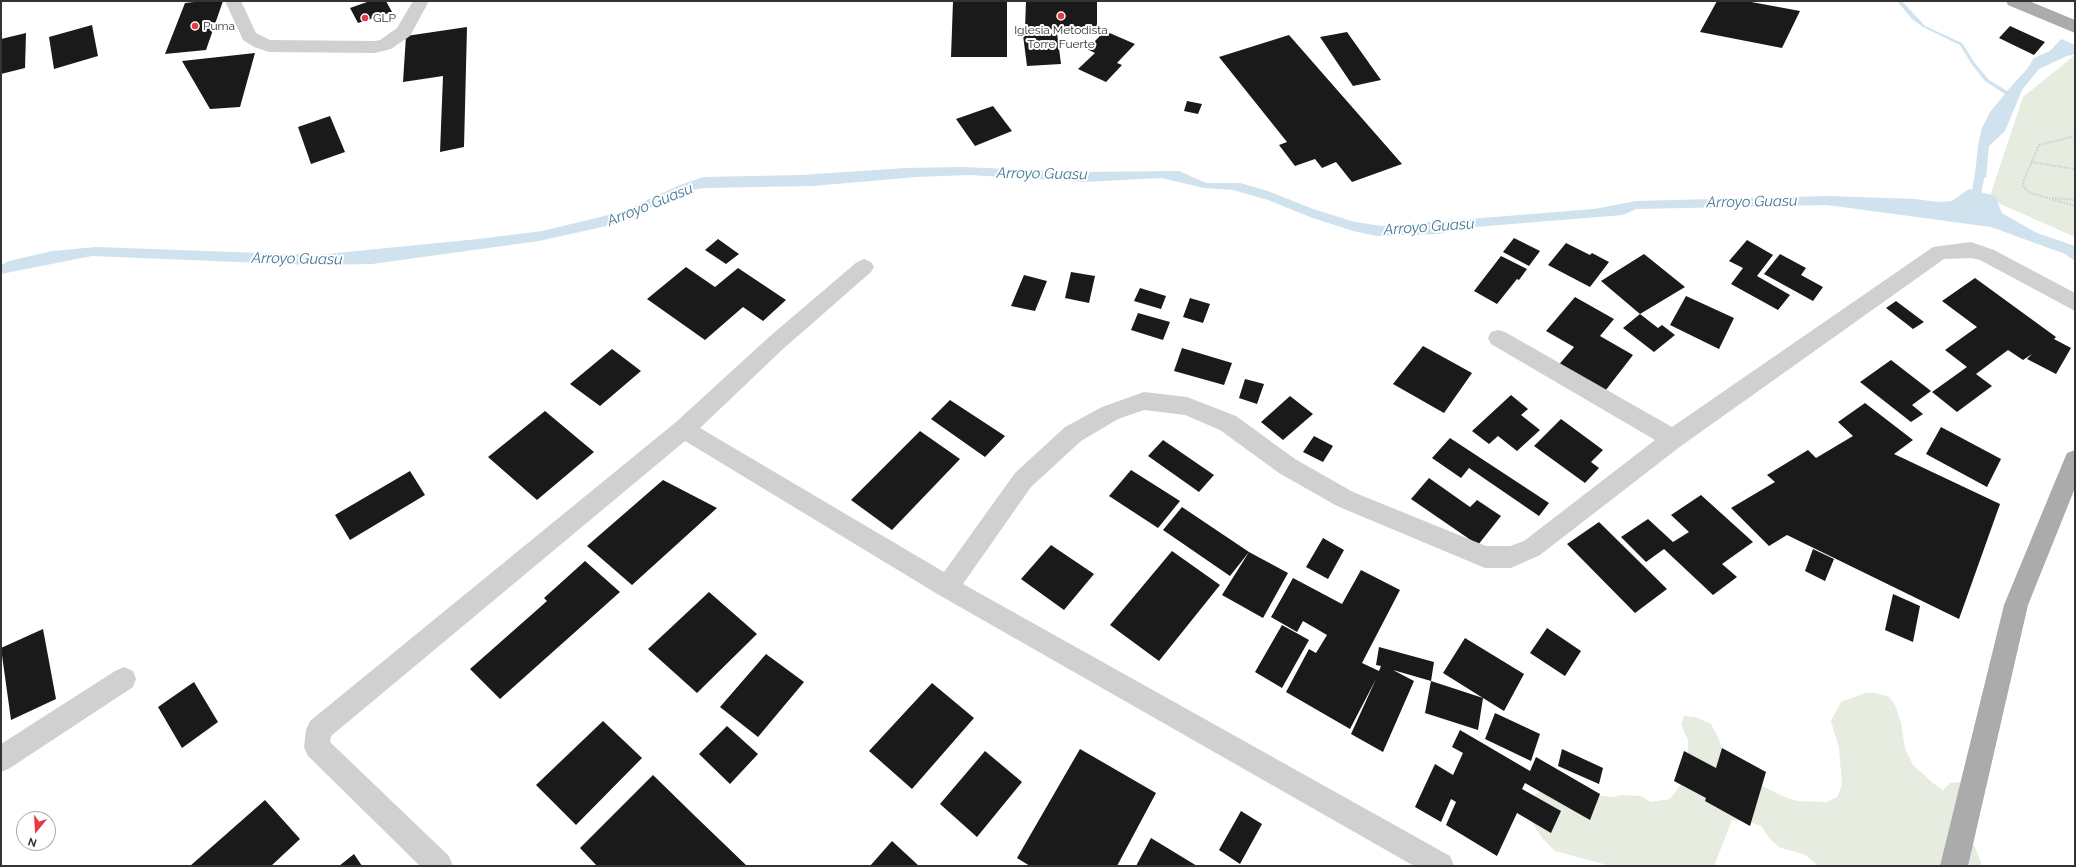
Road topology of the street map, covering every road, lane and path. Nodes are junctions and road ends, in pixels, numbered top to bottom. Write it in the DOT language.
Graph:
graph roads {
  1 [pos="233,1"];
  2 [pos="421,1"];
  3 [pos="2014,1"];
  4 [pos="2075,28"];
  5 [pos="2075,136"];
  6 [pos="2032,162"];
  7 [pos="2075,169"];
  8 [pos="2046,198"];
  9 [pos="2075,200"];
  10 [pos="2075,206"];
  11 [pos="864,267"];
  12 [pos="2075,302"];
  13 [pos="1498,338"];
  14 [pos="684,429"];
  15 [pos="1673,439"];
  16 [pos="2075,460"];
  17 [pos="947,587"];
  18 [pos="124,679"];
  19 [pos="1,759"];
  20 [pos="440,866"];
  21 [pos="1440,866"];
  22 [pos="1954,866"];
  1 -- 2 [label="street"];
  3 -- 4 [label="main road"];
  5 -- 6 [label="path"];
  6 -- 7 [label="path"];
  6 -- 8 [label="path"];
  8 -- 9 [label="path"];
  8 -- 10 [label="path"];
  11 -- 14 [label="street"];
  12 -- 15 [label="street"];
  13 -- 15 [label="street"];
  14 -- 17 [label="street"];
  14 -- 20 [label="street"];
  15 -- 17 [label="street"];
  16 -- 22 [label="main road"];
  17 -- 21 [label="street"];
  18 -- 19 [label="street"];
}
